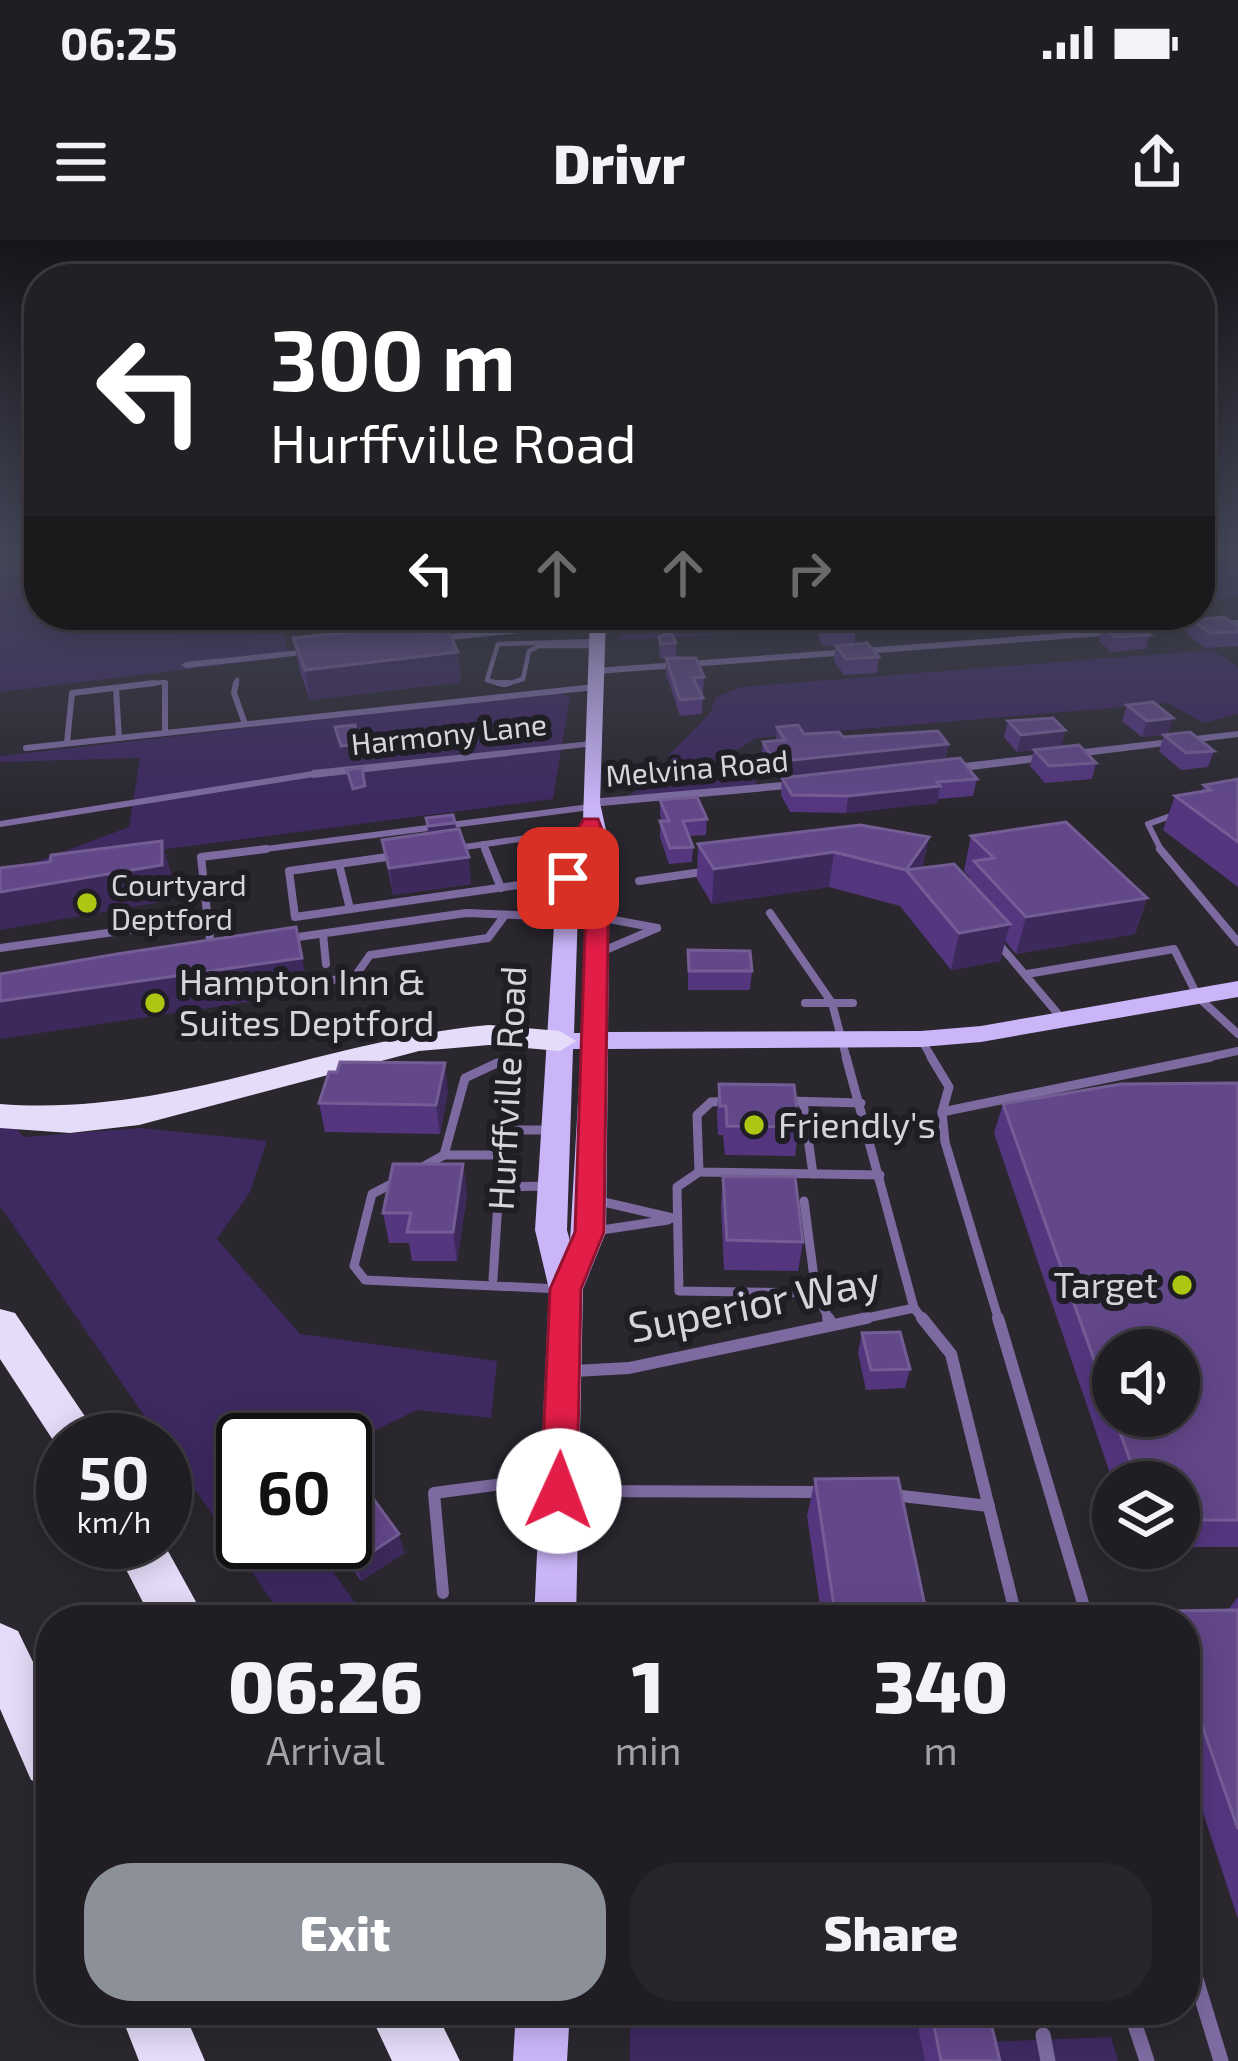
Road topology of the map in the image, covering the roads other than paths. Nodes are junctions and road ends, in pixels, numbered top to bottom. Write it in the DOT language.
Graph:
graph roads {
  1 [pos="468,638"];
  2 [pos="537,638"];
  3 [pos="571,638"];
  4 [pos="598,638"];
  5 [pos="1058,638"];
  6 [pos="412,641"];
  7 [pos="510,641"];
  8 [pos="344,648"];
  9 [pos="529,651"];
  10 [pos="186,665"];
  11 [pos="595,679"];
  12 [pos="237,680"];
  13 [pos="116,688"];
  14 [pos="244,724"];
  15 [pos="165,732"];
  16 [pos="1238,734"];
  17 [pos="119,737"];
  18 [pos="67,743"];
  19 [pos="591,744"];
  20 [pos="26,748"];
  21 [pos="940,770"];
  22 [pos="313,774"];
  23 [pos="815,783"];
  24 [pos="1192,811"];
  25 [pos="588,817"];
  26 [pos="0,824"];
  27 [pos="483,844"];
  28 [pos="442,850"];
  29 [pos="401,855"];
  30 [pos="339,864"];
  31 [pos="733,867"];
  32 [pos="568,878"];
  33 [pos="639,881"];
  34 [pos="502,888"];
  35 [pos="350,909"];
  36 [pos="770,913"];
  37 [pos="505,915"];
  38 [pos="566,917"];
  39 [pos="598,917"];
  40 [pos="208,919"];
  41 [pos="323,934"];
  42 [pos="278,940"];
  43 [pos="997,941"];
  44 [pos="1238,943"];
  45 [pos="0,947"];
  46 [pos="233,947"];
  47 [pos="211,950"];
  48 [pos="598,953"];
  49 [pos="187,954"];
  50 [pos="326,964"];
  51 [pos="1027,974"];
  52 [pos="329,980"];
  53 [pos="1238,989"];
  54 [pos="1198,997"];
  55 [pos="806,1003"];
  56 [pos="832,1003"];
  57 [pos="853,1003"];
  58 [pos="1064,1021"];
  59 [pos="1238,1034"];
  60 [pos="921,1039"];
  61 [pos="560,1041"];
  62 [pos="846,1042"];
  63 [pos="596,1044"];
  64 [pos="1238,1051"];
  65 [pos="740,1101"];
  66 [pos="782,1101"];
  67 [pos="803,1102"];
  68 [pos="861,1102"];
  69 [pos="942,1112"];
  70 [pos="0,1116"];
  71 [pos="505,1130"];
  72 [pos="556,1130"];
  73 [pos="444,1155"];
  74 [pos="503,1155"];
  75 [pos="699,1172"];
  76 [pos="813,1174"];
  77 [pos="880,1175"];
  78 [pos="500,1186"];
  79 [pos="553,1186"];
  80 [pos="804,1201"];
  81 [pos="590,1215"];
  82 [pos="677,1219"];
  83 [pos="493,1280"];
  84 [pos="566,1289"];
  85 [pos="816,1293"];
  86 [pos="914,1308"];
  87 [pos="0,1325"];
  88 [pos="832,1325"];
  89 [pos="563,1372"];
  90 [pos="60,1413"];
  91 [pos="559,1484"];
  92 [pos="839,1492"];
  93 [pos="883,1494"];
  94 [pos="989,1506"];
  95 [pos="151,1569"];
  96 [pos="443,1593"];
  97 [pos="172,1605"];
  98 [pos="555,1605"];
  99 [pos="1013,1605"];
  100 [pos="1084,1605"];
  101 [pos="0,1649"];
  102 [pos="36,1727"];
  103 [pos="1200,1992"];
  104 [pos="157,2025"];
  105 [pos="408,2025"];
  106 [pos="541,2025"];
  107 [pos="1135,2025"];
  108 [pos="1043,2035"];
  109 [pos="172,2061"];
  110 [pos="427,2061"];
  111 [pos="540,2061"];
  112 [pos="1048,2061"];
  113 [pos="1147,2061"];
  114 [pos="1221,2061"];
  1 -- 6 [label="street"];
  2 -- 7 [label="lane"];
  3 -- 9 [label="lane"];
  4 -- 11 [label="main road, Hurffville Road"];
  5 -- 11 [label="street"];
  7 -- 9 [label="lane"];
  7 -- 9 [label="lane"];
  8 -- 10 [label="street"];
  11 -- 14 [label="lane"];
  11 -- 19 [label="main road, Hurffville Road"];
  12 -- 14 [label="lane"];
  13 -- 15 [label="lane"];
  13 -- 17 [label="lane"];
  13 -- 18 [label="lane"];
  14 -- 15 [label="lane"];
  15 -- 17 [label="lane"];
  16 -- 21 [label="street"];
  17 -- 18 [label="lane"];
  18 -- 20 [label="lane"];
  19 -- 22 [label="street, Harmony Lane"];
  19 -- 25 [label="main road, Hurffville Road"];
  22 -- 26 [label="lane"];
  23 -- 25 [label="street, Melvina Road"];
  24 -- 44 [label="lane"];
  25 -- 27 [label="lane"];
  25 -- 32 [label="main road, Hurffville Road"];
  25 -- 39 [label="main road, Hurffville Road"];
  25 -- 40 [label="lane"];
  27 -- 28 [label="lane"];
  27 -- 34 [label="lane"];
  29 -- 30 [label="lane"];
  30 -- 35 [label="lane"];
  30 -- 35 [label="lane"];
  31 -- 33 [label="lane"];
  32 -- 34 [label="lane"];
  32 -- 38 [label="main road, Hurffville Road"];
  34 -- 35 [label="lane"];
  36 -- 56 [label="lane"];
  37 -- 38 [label="lane"];
  37 -- 41 [label="lane"];
  37 -- 52 [label="lane"];
  38 -- 61 [label="main road, Hurffville Road"];
  39 -- 48 [label="main road, Hurffville Road"];
  39 -- 48 [label="lane"];
  40 -- 45 [label="lane"];
  40 -- 47 [label="lane"];
  41 -- 42 [label="lane"];
  41 -- 50 [label="lane"];
  43 -- 51 [label="lane"];
  46 -- 47 [label="lane"];
  47 -- 49 [label="lane"];
  48 -- 63 [label="main road, Hurffville Road"];
  51 -- 54 [label="lane"];
  51 -- 58 [label="lane"];
  53 -- 54 [label="main road"];
  54 -- 58 [label="main road"];
  54 -- 59 [label="lane"];
  55 -- 56 [label="lane"];
  56 -- 57 [label="lane"];
  56 -- 62 [label="lane"];
  58 -- 60 [label="main road"];
  60 -- 62 [label="main road"];
  60 -- 69 [label="lane"];
  61 -- 63 [label="main road"];
  61 -- 70 [label="highway"];
  61 -- 72 [label="main road, Hurffville Road"];
  62 -- 63 [label="main road"];
  62 -- 68 [label="lane"];
  63 -- 81 [label="main road, Hurffville Road"];
  64 -- 69 [label="lane"];
  65 -- 75 [label="lane"];
  66 -- 67 [label="lane"];
  67 -- 68 [label="lane"];
  67 -- 76 [label="lane"];
  68 -- 77 [label="lane"];
  69 -- 100 [label="lane"];
  71 -- 72 [label="lane"];
  71 -- 73 [label="lane"];
  71 -- 74 [label="lane"];
  72 -- 79 [label="main road, Hurffville Road"];
  73 -- 74 [label="lane"];
  73 -- 83 [label="lane"];
  74 -- 78 [label="lane"];
  75 -- 76 [label="lane"];
  75 -- 82 [label="lane"];
  76 -- 77 [label="lane"];
  77 -- 86 [label="lane"];
  78 -- 79 [label="lane"];
  78 -- 83 [label="lane"];
  79 -- 84 [label="main road, Hurffville Road"];
  80 -- 85 [label="lane"];
  81 -- 82 [label="lane"];
  81 -- 82 [label="lane"];
  81 -- 84 [label="main road, Hurffville Road"];
  82 -- 85 [label="lane"];
  83 -- 84 [label="lane"];
  84 -- 89 [label="main road, Hurffville Road"];
  85 -- 88 [label="lane"];
  86 -- 88 [label="lane, Superior Way"];
  86 -- 94 [label="lane, Superior Way"];
  87 -- 90 [label="highway"];
  88 -- 89 [label="lane, Superior Way"];
  89 -- 91 [label="main road, Hurffville Road"];
  91 -- 92 [label="lane"];
  91 -- 96 [label="lane"];
  91 -- 98 [label="main road, Hurffville Road"];
  93 -- 94 [label="lane"];
  94 -- 99 [label="lane, Superior Way"];
  95 -- 97 [label="highway"];
  101 -- 102 [label="highway"];
  103 -- 114 [label="lane"];
  104 -- 109 [label="highway"];
  105 -- 110 [label="highway"];
  106 -- 111 [label="main road"];
  107 -- 113 [label="lane"];
  108 -- 112 [label="lane"];
}
